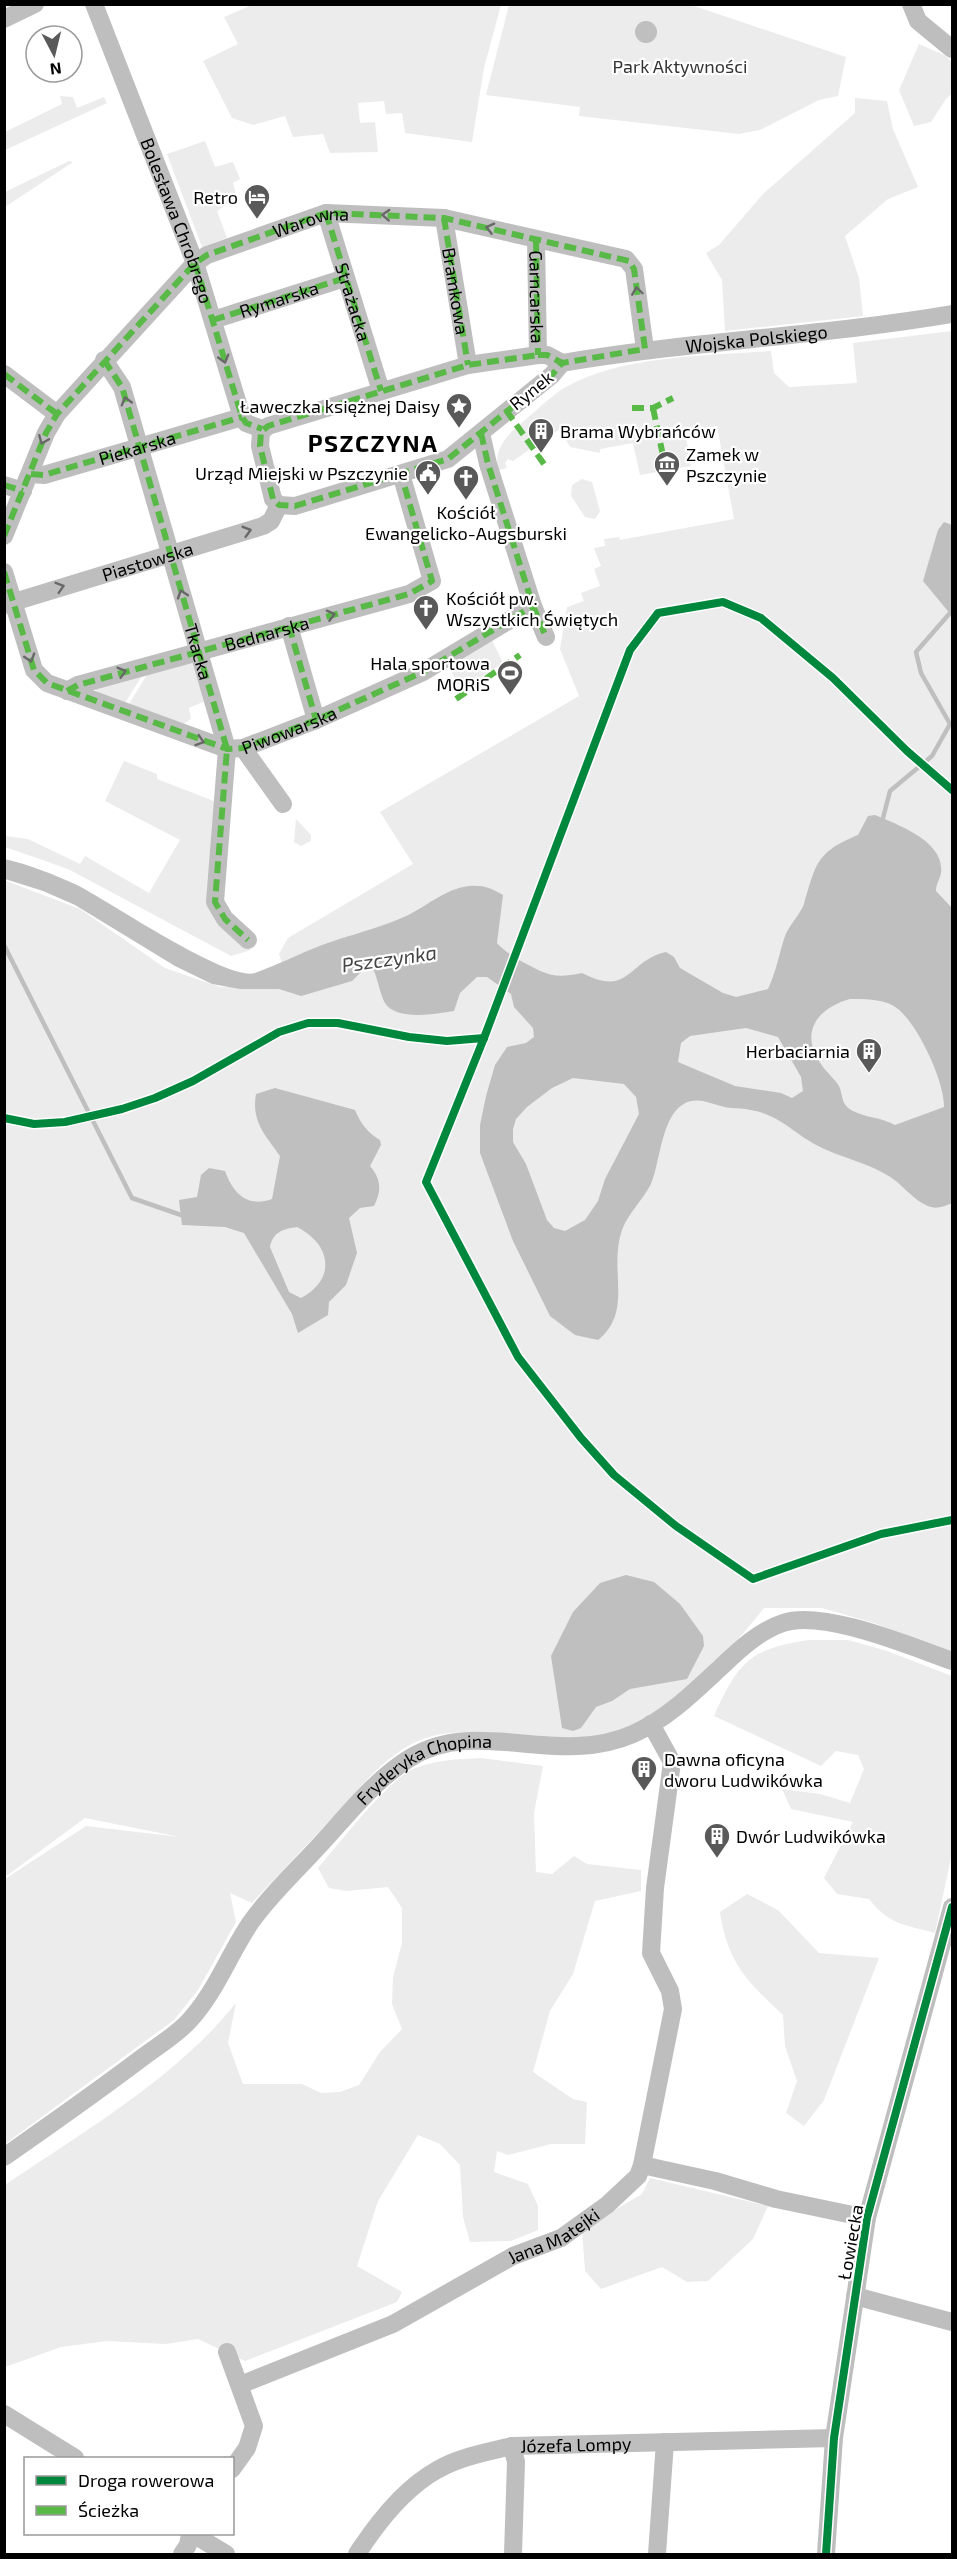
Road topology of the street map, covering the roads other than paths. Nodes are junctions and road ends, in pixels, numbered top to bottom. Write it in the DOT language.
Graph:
graph roads {
  1 [pos="35,4"];
  2 [pos="94,4"];
  3 [pos="911,4"];
  4 [pos="4,19"];
  5 [pos="952,49"];
  6 [pos="326,213"];
  7 [pos="444,218"];
  8 [pos="536,240"];
  9 [pos="195,263"];
  10 [pos="345,278"];
  11 [pos="952,314"];
  12 [pos="213,320"];
  13 [pos="645,349"];
  14 [pos="538,355"];
  15 [pos="104,360"];
  16 [pos="562,363"];
  17 [pos="468,364"];
  18 [pos="4,374"];
  19 [pos="381,391"];
  20 [pos="57,414"];
  21 [pos="242,417"];
  22 [pos="262,429"];
  23 [pos="481,433"];
  24 [pos="139,446"];
  25 [pos="31,474"];
  26 [pos="401,474"];
  27 [pos="4,485"];
  28 [pos="23,491"];
  29 [pos="279,505"];
  30 [pos="4,536"];
  31 [pos="169,554"];
  32 [pos="4,572"];
  33 [pos="8,604"];
  34 [pos="533,606"];
  35 [pos="289,626"];
  36 [pos="546,637"];
  37 [pos="199,650"];
  38 [pos="67,691"];
  39 [pos="316,720"];
  40 [pos="235,748"];
  41 [pos="283,804"];
  42 [pos="248,940"];
  43 [pos="952,1661"];
  44 [pos="651,1724"];
  45 [pos="952,1907"];
  46 [pos="4,2157"];
  47 [pos="642,2165"];
  48 [pos="867,2218"];
  49 [pos="855,2296"];
  50 [pos="952,2322"];
  51 [pos="227,2352"];
  52 [pos="240,2385"];
  53 [pos="4,2414"];
  54 [pos="834,2438"];
  55 [pos="665,2442"];
  56 [pos="512,2446"];
  57 [pos="73,2457"];
  58 [pos="234,2466"];
  59 [pos="192,2535"];
  60 [pos="194,2535"];
  61 [pos="182,2554"];
  62 [pos="226,2554"];
  63 [pos="357,2554"];
  64 [pos="513,2554"];
  65 [pos="657,2554"];
  66 [pos="825,2554"];
  1 -- 4 [label="street"];
  2 -- 9 [label="street, Bolesława Chrobrego"];
  3 -- 5 [label="street"];
  7 -- 6 [label="street, Warowna, one-way"];
  6 -- 9 [label="street, Warowna"];
  6 -- 10 [label="street, Strażacka"];
  8 -- 7 [label="street, Warowna, one-way"];
  7 -- 17 [label="street, Bramkowa"];
  13 -- 8 [label="street, Warowna, one-way"];
  8 -- 14 [label="street, Garncarska"];
  9 -- 12 [label="street, Bolesława Chrobrego"];
  9 -- 15 [label="street, Warowna"];
  10 -- 12 [label="street, Rymarska"];
  10 -- 19 [label="street, Strażacka"];
  11 -- 13 [label="street, Wojska Polskiego"];
  12 -- 21 [label="street, Bolesława Chrobrego, one-way"];
  13 -- 16 [label="street, Wojska Polskiego"];
  14 -- 16 [label="street, Rynek"];
  14 -- 17 [label="street, Rynek"];
  15 -- 20 [label="street, Warowna"];
  24 -- 15 [label="street, Tkacka, one-way"];
  16 -- 23 [label="street, Rynek"];
  17 -- 19 [label="street, Rynek"];
  18 -- 20 [label="street"];
  19 -- 22 [label="street, Rynek"];
  20 -- 25 [label="street, Warowna, one-way"];
  21 -- 22 [label="street"];
  21 -- 24 [label="street, Piekarska"];
  22 -- 29 [label="street"];
  23 -- 26 [label="street, Rynek"];
  23 -- 34 [label="street"];
  24 -- 25 [label="street, Piekarska"];
  24 -- 31 [label="street, Tkacka"];
  25 -- 28 [label="street, Warowna"];
  26 -- 29 [label="street, Rynek"];
  35 -- 26 [label="street, Bednarska, one-way"];
  27 -- 28 [label="street"];
  28 -- 30 [label="street, Warowna"];
  31 -- 29 [label="street, Piastowska, one-way"];
  33 -- 31 [label="street, Piastowska, one-way"];
  37 -- 31 [label="street, Tkacka, one-way"];
  32 -- 33 [label="street"];
  33 -- 38 [label="street, Piwowarska, one-way"];
  34 -- 36 [label="street"];
  34 -- 39 [label="street, Piwowarska"];
  35 -- 37 [label="street, Bednarska"];
  35 -- 39 [label="street"];
  38 -- 37 [label="street, Bednarska, one-way"];
  37 -- 40 [label="street, Tkacka"];
  38 -- 40 [label="street, Piwowarska, one-way"];
  39 -- 40 [label="street, Piwowarska"];
  40 -- 41 [label="street"];
  40 -- 42 [label="street, Tkacka"];
  43 -- 44 [label="street, Fryderyka Chopina"];
  44 -- 46 [label="street, Fryderyka Chopina"];
  44 -- 47 [label="street"];
  45 -- 48 [label="street, Łowiecka"];
  47 -- 48 [label="street"];
  47 -- 52 [label="street, Jana Matejki"];
  48 -- 49 [label="street, Łowiecka"];
  49 -- 50 [label="street, Łowiecka"];
  49 -- 54 [label="street, Łowiecka"];
  51 -- 52 [label="street"];
  52 -- 58 [label="street"];
  53 -- 57 [label="street"];
  54 -- 55 [label="street, Józefa Lompy"];
  54 -- 66 [label="street, Łowiecka"];
  55 -- 56 [label="street, Józefa Lompy"];
  55 -- 65 [label="street"];
  56 -- 63 [label="street, Józefa Lompy"];
  56 -- 64 [label="street"];
  59 -- 61 [label="street"];
  60 -- 62 [label="street"];
}
